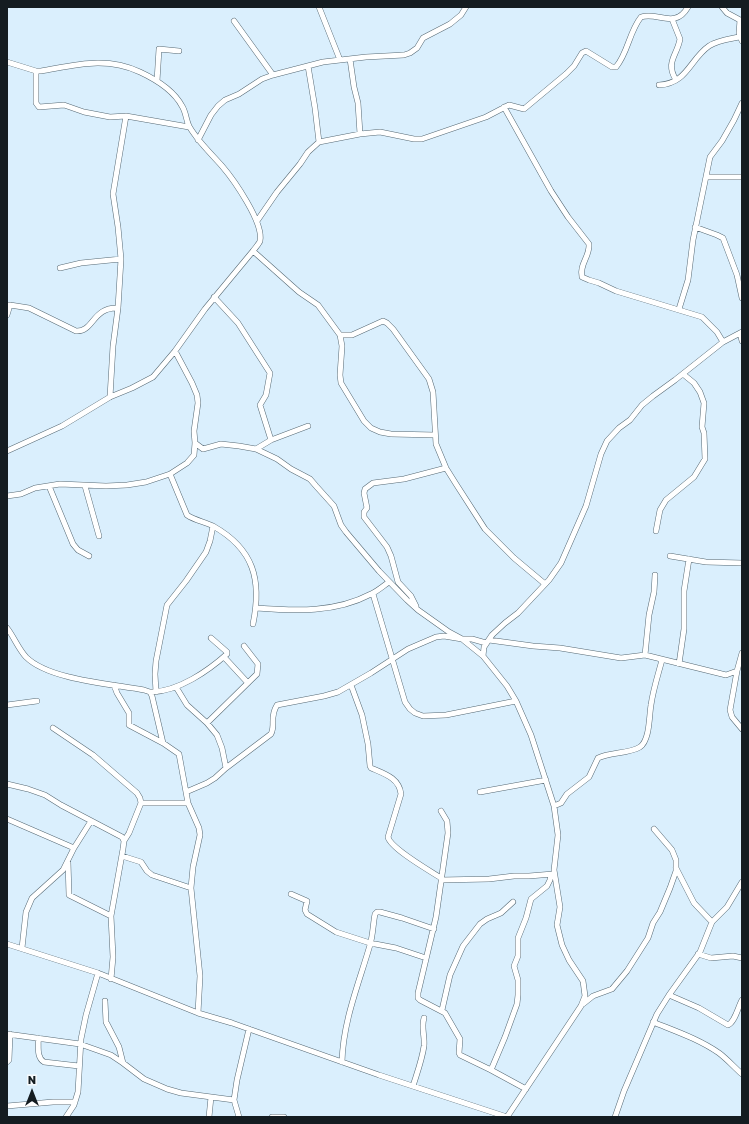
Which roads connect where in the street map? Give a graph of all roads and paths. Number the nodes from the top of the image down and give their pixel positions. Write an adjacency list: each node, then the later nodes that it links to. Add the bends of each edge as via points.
1 (319, 7): 10 (street)
2 (466, 7): 9 (street, via 450,24 423,38 417,48 410,53)
3 (688, 7): 5 (street, via 680,16)
4 (722, 7): 7 (street, via 740,20)
5 (672, 19): 15 (street, via 680,39 671,61); 19 (street, via 641,17 616,67 584,51 566,74 527,107 521,109 509,104)
6 (234, 21): 14 (street)
7 (741, 39): 15 (street, via 717,42 710,46 686,74)
8 (180, 51): 16 (street, via 159,49)
9 (350, 59): 10 (street); 22 (street, via 358,103)
10 (340, 60): 12 (street)
11 (7, 62): 13 (street)
12 (308, 66): 14 (street); 24 (street)
13 (36, 71): 16 (street, via 107,62 124,65); 20 (street, via 36,103 39,107 64,105 110,117)
14 (273, 74): 23 (street, via 218,106)
15 (676, 80): 17 (street)
16 (157, 82): 21 (street, via 183,106)
17 (659, 85)
18 (742, 103): 25 (street, via 726,135 710,157)
19 (504, 107): 22 (street, via 486,118 422,139 380,132); 36 (street, via 551,191 589,244 580,270 582,277 616,291)
20 (126, 116): 21 (street); 30 (street, via 112,194)
21 (189, 127): 23 (street)
22 (360, 134): 24 (street)
23 (198, 140): 27 (street, via 230,176)
24 (318, 142): 27 (street)
25 (706, 177): 26 (street); 28 (street)
26 (742, 177)
27 (257, 221): 29 (street, via 260,242)
28 (695, 227): 33 (street, via 723,238 735,269); 36 (street, via 688,280)
29 (253, 251): 32 (street); 39 (street, via 318,306)
30 (121, 259): 31 (street); 35 (street)
31 (60, 268)
32 (214, 297): 42 (street); 47 (street, via 238,323 270,373 266,395 260,405)
33 (742, 298)
34 (9, 305): 35 (street, via 28,308 76,331 87,328 105,310); 37 (street)
35 (118, 308): 44 (street)
36 (679, 309): 41 (street, via 702,317)
37 (7, 315)
38 (741, 332): 40 (street); 41 (street)
39 (340, 336): 46 (street, via 341,383 364,421 380,432); 46 (street, via 352,335 380,322 387,322 431,384)
40 (742, 341)
41 (723, 342): 43 (street)
42 (175, 351): 44 (street, via 153,377); 48 (street, via 197,394)
43 (684, 374): 57 (street, via 694,383 704,403 702,427 706,459 694,477 666,500 660,510); 65 (street, via 642,405 607,441 586,506 569,546 561,563)
44 (110, 397): 50 (street, via 62,426)
45 (308, 426): 47 (street)
46 (435, 435): 51 (street)
47 (271, 440): 49 (street)
48 (195, 443): 49 (street, via 203,449 221,444); 52 (street, via 191,459)
49 (256, 449): 64 (street, via 310,479 334,506 341,525 362,553)
50 (7, 451)
51 (446, 468): 65 (street, via 485,529); 68 (street, via 404,479 373,483 365,489 364,494 367,508 364,517 387,547 392,556 398,582 411,596)
52 (170, 474): 54 (street, via 133,484); 56 (street, via 187,515)
53 (49, 486): 54 (street); 55 (street); 59 (street, via 73,544)
54 (85, 486): 58 (street)
55 (7, 496)
56 (213, 526): 67 (street, via 240,546 248,557 256,584); 88 (street, via 206,552 167,605 156,661)
57 (656, 531)
58 (99, 536)
59 (89, 556)
60 (670, 556): 61 (street)
61 (689, 559): 62 (street); 81 (street)
62 (742, 563)
63 (655, 575): 76 (street)
64 (389, 582): 66 (street); 68 (street)
65 (545, 584): 73 (street)
66 (373, 594): 67 (street, via 348,604 301,611); 79 (street)
67 (256, 608): 69 (street)
68 (418, 610): 72 (street)
69 (253, 624)
70 (7, 628): 84 (street, via 25,656 41,668)
71 (211, 638): 77 (street, via 227,652)
72 (462, 639): 73 (street); 78 (street); 79 (street, via 436,637 408,649)
73 (487, 642): 76 (street, via 560,648 621,658); 78 (street)
74 (244, 646): 83 (street, via 258,664 257,674)
75 (742, 653): 82 (street)
76 (645, 655): 80 (street)
77 (224, 656): 83 (street); 86 (street)
78 (483, 656): 90 (street, via 507,686)
79 (392, 660): 85 (street); 90 (street, via 405,702 415,713 423,716 446,715)
80 (662, 660): 81 (street); 103 (street, via 651,706 648,732 642,745 598,758 589,777 567,794 561,803)
81 (679, 664): 82 (street, via 722,675 730,675)
82 (739, 669): 94 (street, via 730,710 732,717)
83 (248, 683): 92 (street)
84 (114, 685): 87 (street); 95 (street, via 129,713 130,725)
85 (350, 685): 96 (street, via 324,696 277,705 273,712 273,728 270,734); 114 (street, via 362,715 370,766 389,776 400,788 401,794 389,840)
86 (176, 688): 88 (street); 92 (street, via 187,705)
87 (150, 692): 88 (street); 95 (street)
88 (156, 692)
89 (37, 701): 91 (street)
90 (516, 702): 97 (street, via 531,735)
91 (7, 705)
92 (207, 723): 96 (street, via 217,735)
93 (53, 728): 101 (street, via 93,755 137,793)
94 (742, 729)
95 (163, 743): 99 (street, via 179,754)
96 (226, 768): 99 (street, via 207,783)
97 (546, 780): 100 (street); 103 (street)
98 (7, 784): 106 (street, via 45,795)
99 (186, 792): 102 (street)
100 (480, 792)
101 (141, 803): 102 (street); 108 (street)
102 (188, 803): 116 (street, via 200,835)
103 (554, 806): 113 (street, via 558,835)
104 (441, 811): 114 (street, via 448,829)
105 (7, 819): 109 (street)
106 (91, 821): 108 (street, via 119,834); 109 (street)
107 (654, 829): 112 (street, via 672,850)
108 (124, 841): 110 (street)
109 (74, 848): 111 (street)
110 (122, 856): 116 (street, via 141,862 152,875); 119 (street)
111 (68, 861): 119 (street, via 69,895); 124 (street, via 63,870 32,898 26,912)
112 (676, 868): 120 (street, via 694,903); 133 (street, via 648,938 627,971 613,988 593,996)
113 (553, 874): 114 (street, via 489,879); 133 (street, via 560,907 557,925 562,944 584,983 585,996); 146 (street, via 547,886 531,900 518,938 518,956 514,966 518,980 517,1004)
114 (441, 879): 121 (street)
115 (742, 882): 120 (street, via 727,907)
116 (191, 888): 135 (street, via 200,976)
117 (291, 894): 122 (street, via 306,900 308,903 305,912 326,927)
118 (513, 902): 134 (street, via 501,913 480,924 463,946 450,975)
119 (111, 916): 129 (street)
120 (712, 922): 125 (street)
121 (434, 929): 122 (street, via 377,912); 126 (street)
122 (370, 943): 126 (street); 143 (street, via 346,1027)
123 (7, 944): 124 (street)
124 (22, 948): 128 (street)
125 (698, 954): 127 (street, via 711,958); 130 (street)
126 (426, 958): 134 (street, via 418,998)
127 (742, 958)
128 (98, 973): 129 (street); 141 (street)
129 (111, 978): 135 (street)
130 (669, 995): 131 (street, via 699,1008 728,1025); 137 (street)
131 (742, 1000)
132 (105, 1001): 144 (street, via 106,1022 119,1047)
133 (581, 1006): 149 (street)
134 (442, 1010): 146 (street, via 459,1034 459,1054)
135 (198, 1014): 138 (street)
136 (424, 1018): 148 (street, via 423,1053)
137 (653, 1022): 147 (street, via 698,1041 725,1057); 160 (street)
138 (249, 1029): 143 (street); 151 (street)
139 (9, 1034): 140 (street); 142 (street)
140 (38, 1038): 141 (street); 145 (street, via 41,1060)
141 (80, 1044): 144 (street, via 111,1055); 145 (street)
142 (7, 1062)
143 (342, 1062): 148 (street)
144 (123, 1063): 150 (street, via 144,1080 167,1090)
145 (79, 1066): 152 (street)
146 (491, 1070): 149 (street)
147 (742, 1074)
148 (413, 1086): 159 (street)
149 (526, 1089): 159 (street)
150 (211, 1097): 151 (street); 155 (street)
151 (234, 1100): 156 (street)
152 (75, 1102): 153 (street); 154 (street)
153 (7, 1106)
154 (66, 1117)
155 (209, 1117)
156 (239, 1117)
157 (272, 1117): 158 (street)
158 (284, 1117)
159 (507, 1117)
160 (615, 1117)

